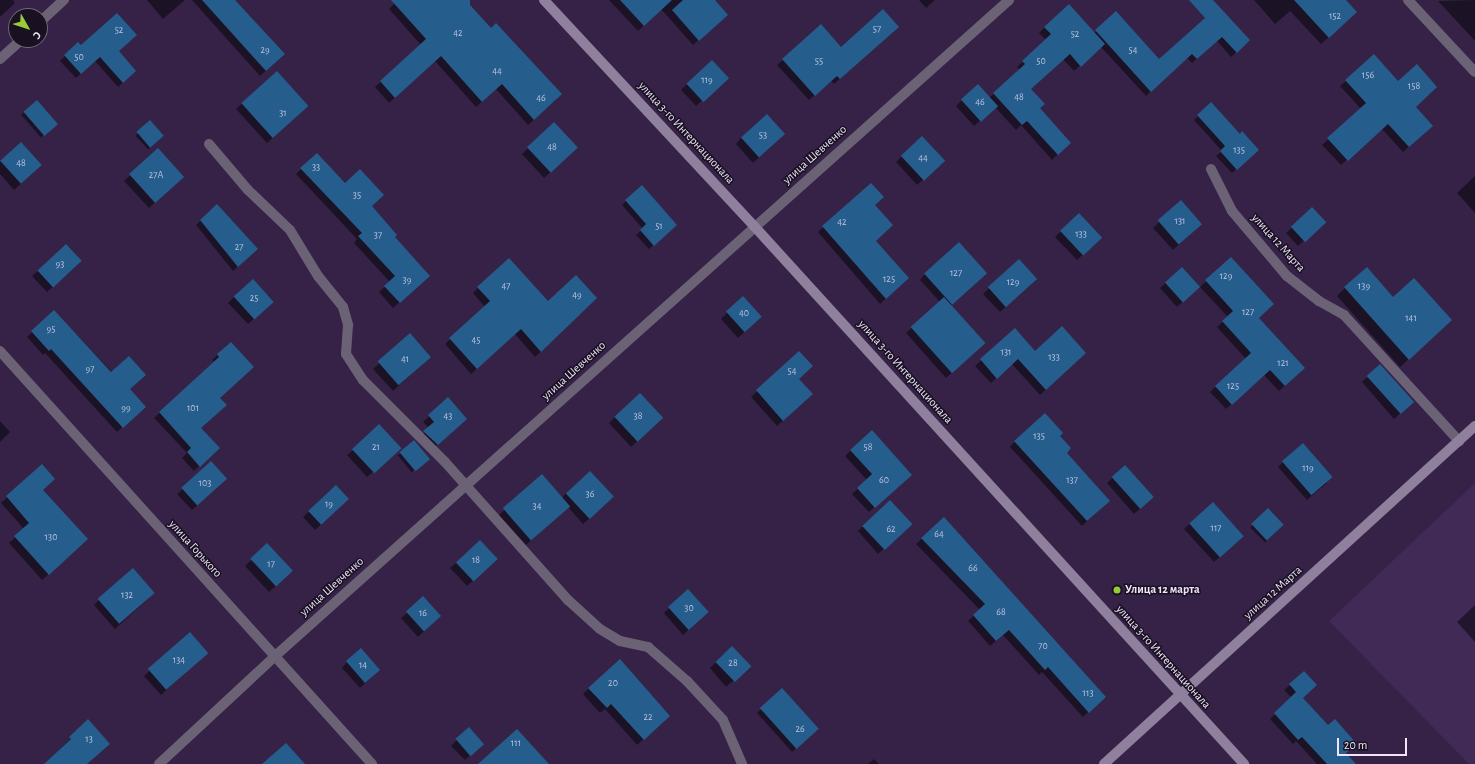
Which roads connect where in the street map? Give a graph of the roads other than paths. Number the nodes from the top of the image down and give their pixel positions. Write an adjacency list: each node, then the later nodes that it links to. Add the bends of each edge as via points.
1 (64, 0): 5 (street)
2 (544, 0): 11 (street, улица 3-го Интернационала)
3 (1009, 0): 11 (street, улица Шевченко)
4 (1408, 0): 8 (street)
5 (48, 15)
6 (12, 48): 7 (street)
7 (0, 59)
8 (1475, 72)
9 (209, 144): 15 (street, via 248,190 290,230 318,276 343,307 348,325 346,354 363,380 395,410)
10 (1211, 170): 14 (street, улица 12 Марта, via 1232,211 1287,276 1344,316)
11 (754, 226): 15 (street, улица Шевченко); 17 (street, улица 3-го Интернационала)
12 (0, 351): 16 (street, улица Горького)
13 (1475, 426): 14 (street, улица 12 Марта)
14 (1459, 441): 17 (street, улица 12 Марта)
15 (465, 485): 16 (street, улица Шевченко); 20 (street, via 568,600 600,629 620,641 648,647 688,681 723,720)
16 (274, 657): 18 (street, улица Шевченко); 19 (street, улица Горького)
17 (1180, 695): 21 (street, улица 12 Марта); 22 (street, улица 3-го Интернационала)
18 (159, 764)
19 (372, 764)
20 (742, 764)
21 (1104, 764)
22 (1244, 764)

